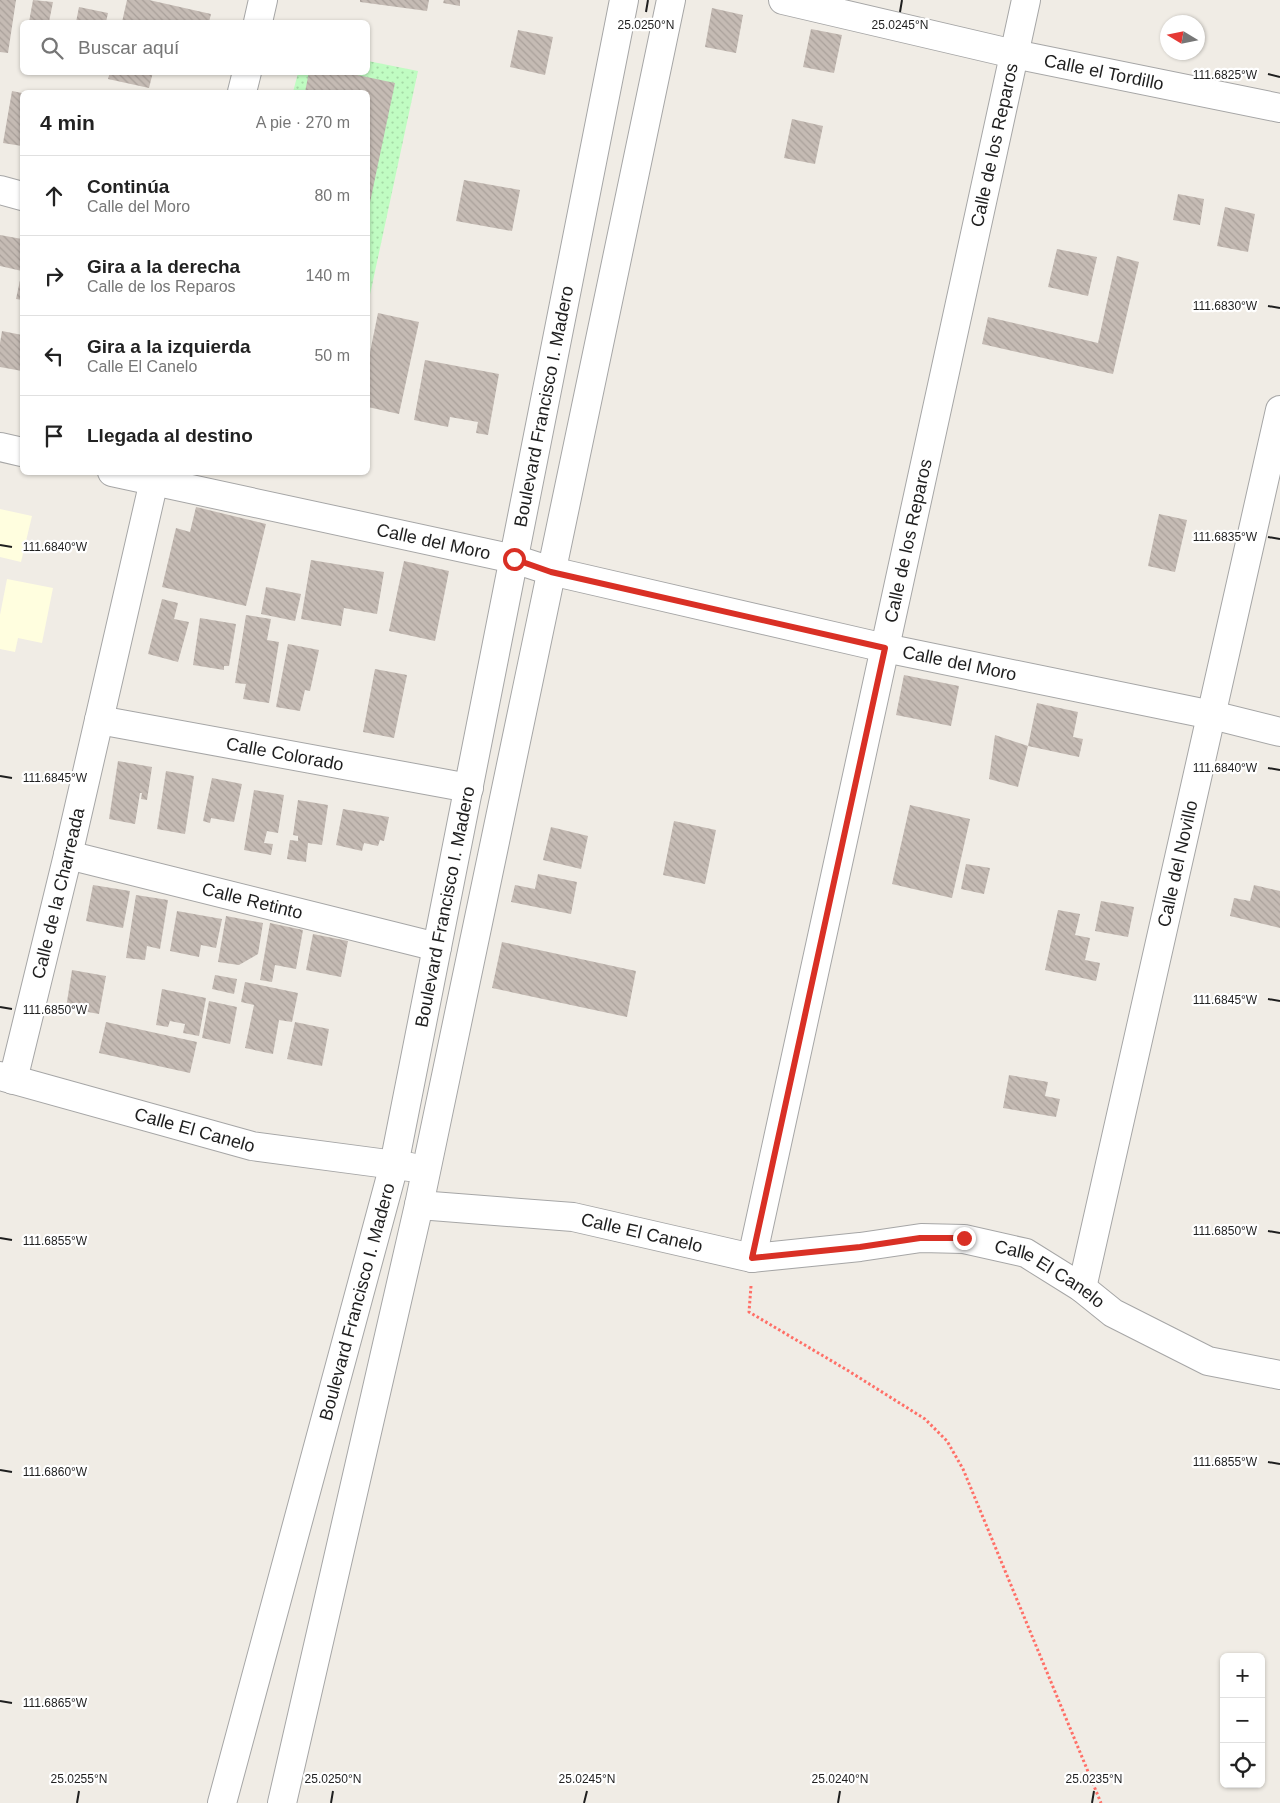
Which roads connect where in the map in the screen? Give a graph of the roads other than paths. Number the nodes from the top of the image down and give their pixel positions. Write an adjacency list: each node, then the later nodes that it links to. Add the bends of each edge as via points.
1 (624, 0): 16 (street, Boulevard Francisco I. Madero)
2 (671, 0): 17 (street, Boulevard Francisco I. Madero)
3 (783, 0): 5 (street, Calle el Tordillo)
4 (1026, 0): 5 (street, Calle de los Reparos)
5 (1014, 54): 8 (street, Calle el Tordillo); 18 (street, Calle de los Reparos)
6 (246, 75): 7 (street)
7 (242, 90)
8 (1280, 108)
9 (0, 190): 10 (street)
10 (20, 195)
11 (1280, 410): 19 (street, Calle del Novillo)
12 (0, 447): 13 (street)
13 (20, 452)
14 (137, 475): 15 (street, Calle del Moro)
15 (154, 477): 16 (street, Calle del Moro); 20 (street, Calle de la Charreada)
16 (514, 559): 17 (street, Calle del Moro); 22 (street, Boulevard Francisco I. Madero)
17 (551, 572): 18 (street, Calle del Moro); 27 (street, Boulevard Francisco I. Madero)
18 (885, 648): 19 (street, Calle del Moro); 29 (street, Calle de los Reparos)
19 (1212, 715): 21 (street, Calle del Moro); 30 (street, Calle del Novillo)
20 (99, 720): 22 (street, Calle Colorado); 23 (street, Calle de la Charreada)
21 (1280, 732)
22 (469, 788): 24 (street, Boulevard Francisco I. Madero)
23 (68, 855): 24 (street, Calle Retinto); 25 (street, Calle de la Charreada)
24 (437, 947): 26 (street, Boulevard Francisco I. Madero)
25 (7, 1078): 26 (street, Calle El Canelo, via 252,1146)
26 (394, 1165): 27 (street, Calle El Canelo); 32 (street, Boulevard Francisco I. Madero)
27 (427, 1168): 28 (street, Boulevard Francisco I. Madero)
28 (419, 1205): 29 (street, Calle El Canelo, via 573,1217); 33 (street, Boulevard Francisco I. Madero)
29 (752, 1258): 30 (street, Calle El Canelo, via 920,1238 964,1238 1026,1253)
30 (1082, 1288): 31 (street, Calle El Canelo, via 1114,1312 1208,1360)
31 (1280, 1374)
32 (222, 1803)
33 (282, 1803)

